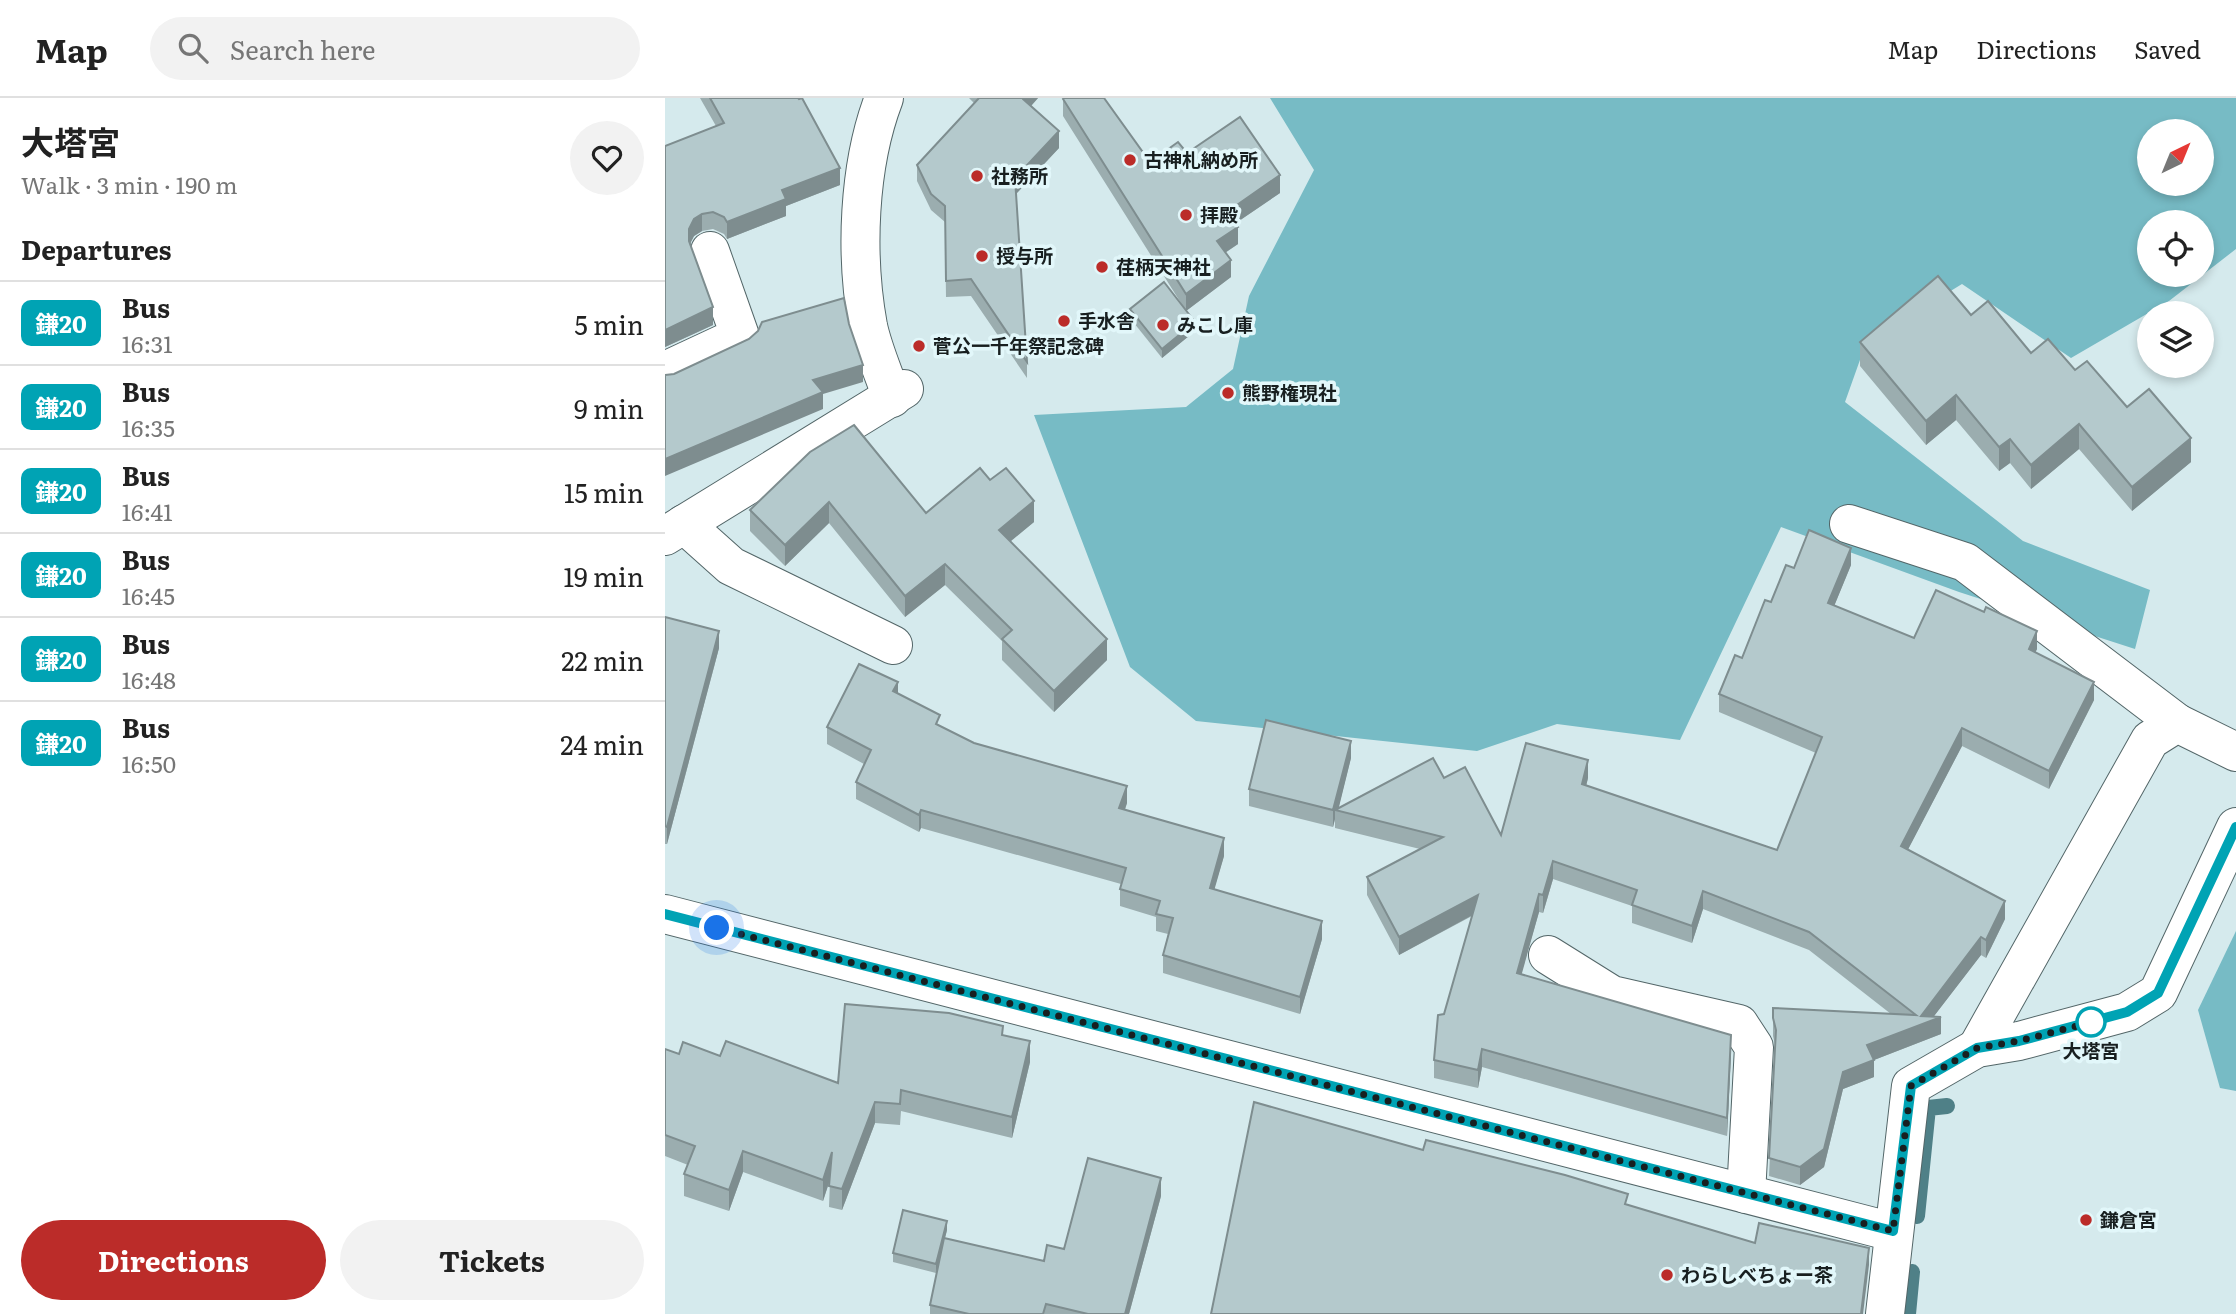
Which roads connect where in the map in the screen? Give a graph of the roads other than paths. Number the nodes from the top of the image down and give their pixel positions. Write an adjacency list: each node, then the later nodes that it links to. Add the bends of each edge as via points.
1 (884, 98): 5 (street, via 860,206 862,271 869,328 898,393)
2 (711, 251): 3 (street, via 740,337)
3 (665, 371)
4 (1849, 524): 7 (street, via 1965,562)
5 (675, 530): 6 (street, via 731,566)
6 (893, 645)
7 (2177, 723): 8 (street); 12 (street, via 2150,740)
8 (2236, 752)
9 (2236, 827): 12 (street, via 2158,993 2127,1012)
10 (665, 914): 13 (street)
11 (1548, 955): 13 (street, via 1612,995 1739,1024 1754,1047)
12 (1977, 1048): 14 (street, via 1911,1086)
13 (1746, 1194): 14 (street)
14 (1893, 1231): 15 (street)
15 (1885, 1314)

